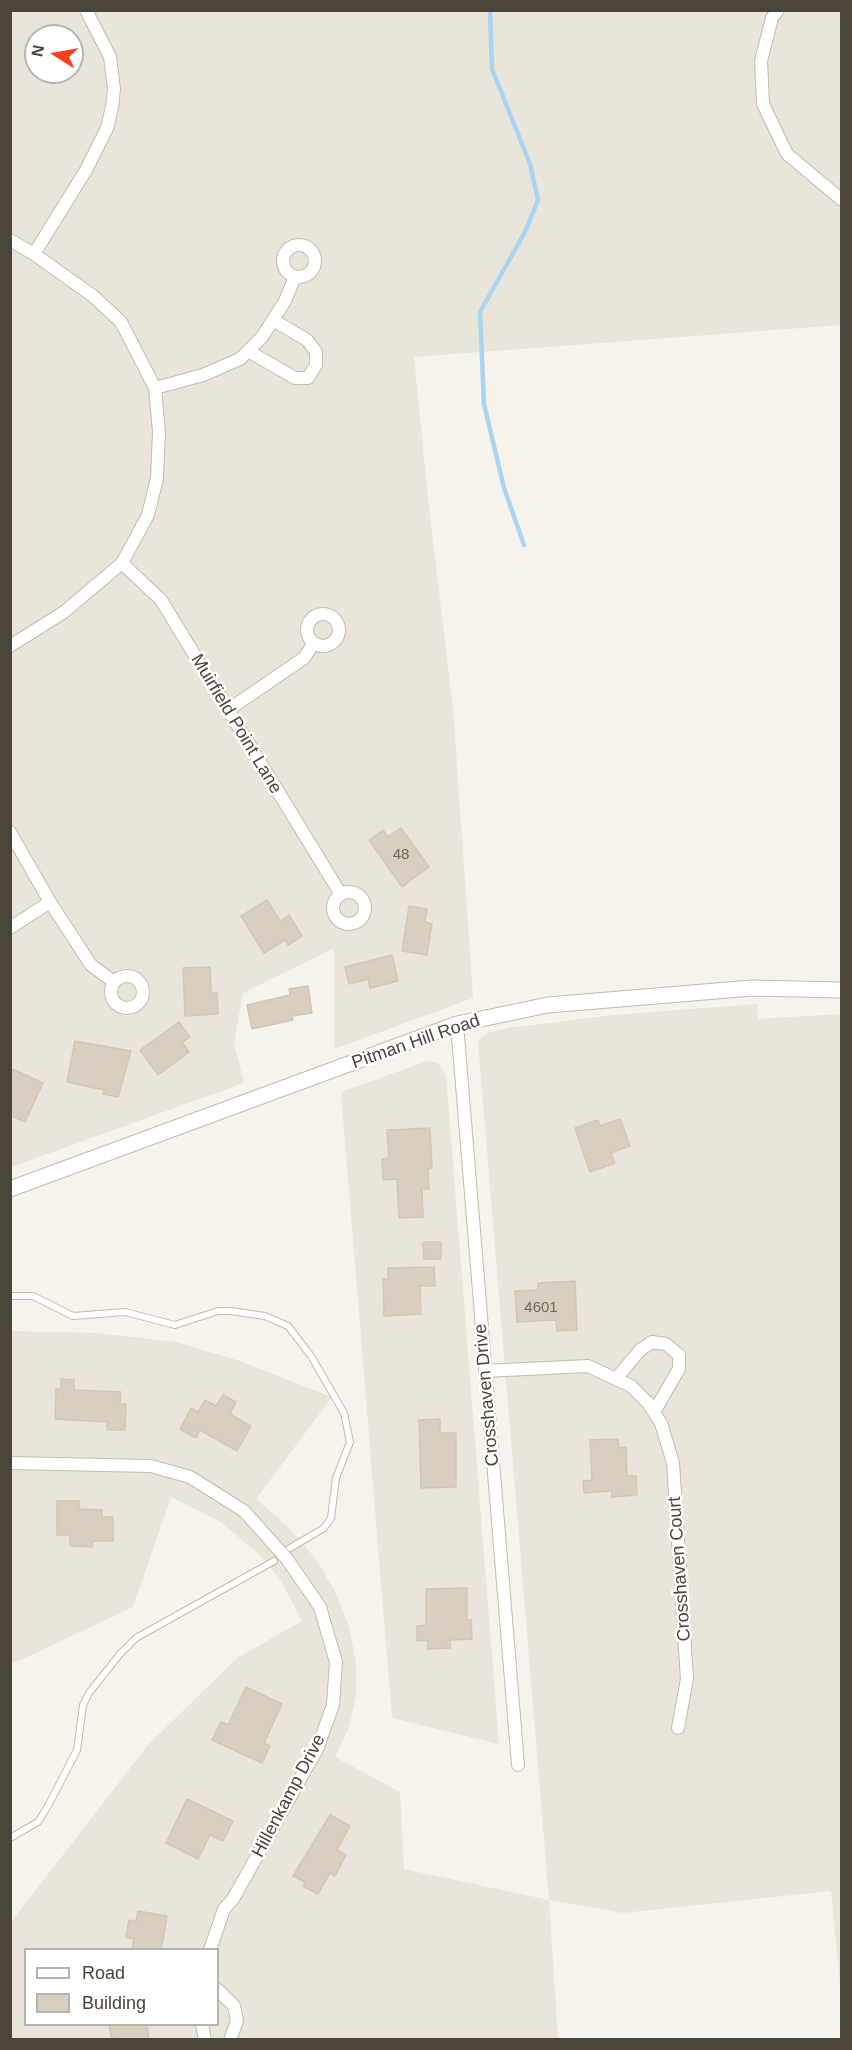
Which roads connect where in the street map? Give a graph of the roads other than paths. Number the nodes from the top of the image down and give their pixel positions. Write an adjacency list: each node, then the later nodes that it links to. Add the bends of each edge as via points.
1 (86, 10): 5 (street, via 110,57 112,107 107,128 86,170)
2 (778, 10): 3 (street, via 772,18 761,61 764,104 787,154)
3 (842, 200)
4 (10, 240): 5 (street)
5 (34, 254): 9 (street, via 93,296 121,322)
6 (295, 277): 7 (street)
7 (273, 320): 8 (street); 8 (street, via 307,340 316,352 316,365 308,378 295,378)
8 (248, 351): 9 (street, via 240,359 203,375)
9 (155, 387): 10 (street, via 159,432 157,478 148,515)
10 (122, 563): 12 (street, via 64,612); 13 (street, Muirfield Point Lane, via 161,600)
11 (314, 643): 13 (street, via 304,658)
12 (10, 646)
13 (228, 710): 15 (street, Muirfield Point Lane)
14 (10, 832): 16 (street)
15 (340, 894)
16 (50, 902): 17 (street); 18 (street, via 91,965)
17 (10, 928)
18 (114, 982)
19 (842, 990): 20 (street, Pitman Hill Road, via 752,988 559,1004)
20 (457, 1024): 21 (street, Pitman Hill Road); 23 (street, Crosshaven Drive)
21 (10, 1189)
22 (10, 1296): 27 (lane, via 33,1296 73,1316 125,1312 175,1325 218,1311 231,1311 265,1316 288,1326 311,1356 344,1413 350,1442 336,1478 331,1518 324,1528)
23 (485, 1371): 24 (street, Crosshaven Court, via 588,1366); 30 (street, Crosshaven Drive)
24 (616, 1379): 25 (street, Crosshaven Court, via 631,1386); 25 (street, via 640,1350 652,1342 666,1344 679,1355 679,1369)
25 (654, 1412): 29 (street, Crosshaven Court, via 673,1463 687,1679)
26 (10, 1463): 32 (street, Hillenkamp Drive, via 151,1466 190,1477 244,1511 287,1559 320,1607 336,1662 333,1705 317,1749 224,1909)
27 (291, 1548)
28 (274, 1561): 31 (lane, via 136,1638 120,1654 83,1705 77,1750 48,1806 38,1822)
29 (678, 1728)
30 (518, 1765)
31 (10, 1838)
32 (211, 1948)
33 (219, 1991): 34 (street, via 234,2006 237,2021)
34 (230, 2040)

